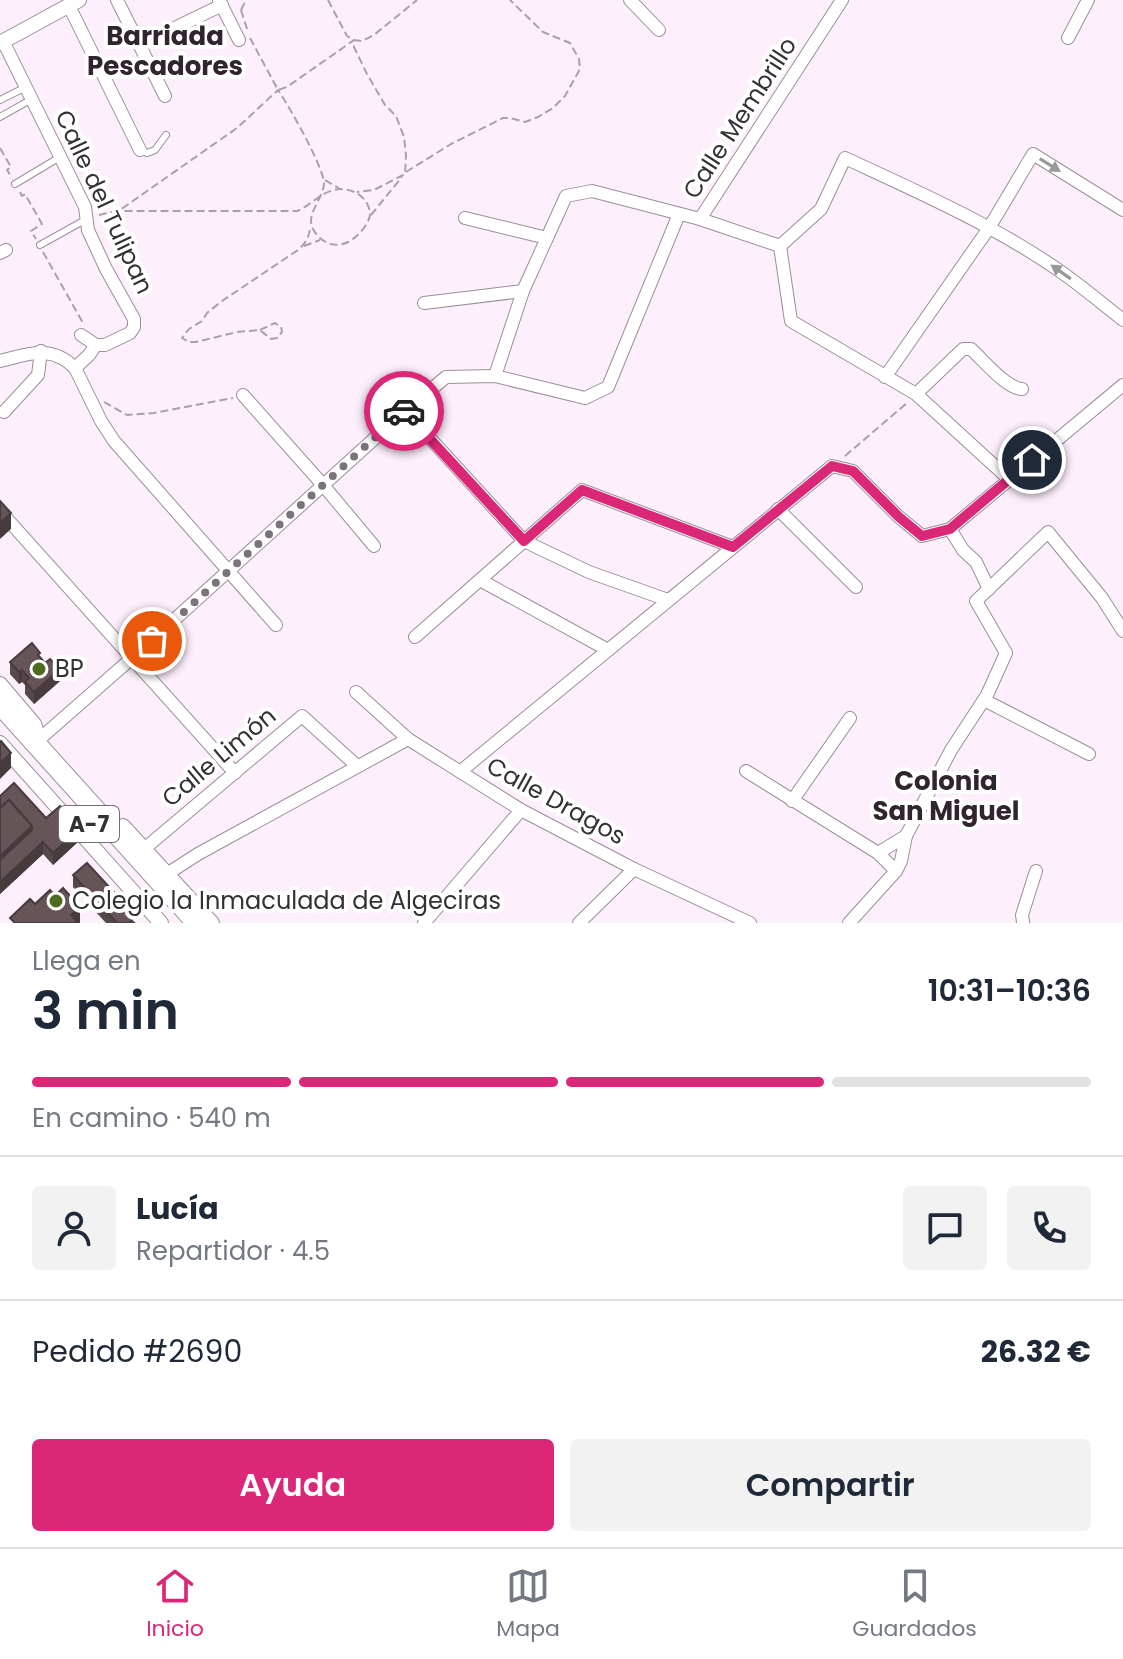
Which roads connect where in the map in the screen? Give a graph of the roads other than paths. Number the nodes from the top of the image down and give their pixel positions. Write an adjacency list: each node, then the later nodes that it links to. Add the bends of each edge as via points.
1 (117, 0): 11 (street)
2 (842, 0): 25 (street, Calle Membrillo)
3 (1088, 0): 8 (street)
4 (632, 1): 7 (street)
5 (74, 3): 10 (street); 18 (street)
6 (220, 3): 9 (street); 11 (street)
7 (659, 30)
8 (1068, 38)
9 (239, 40)
10 (2, 42): 12 (street, Calle del Tulipan)
11 (140, 45): 13 (street)
12 (26, 87): 14 (street, Calle del Tulipan); 15 (lane)
13 (165, 96)
14 (32, 99): 16 (lane); 19 (street, Calle del Tulipan)
15 (0, 100)
16 (0, 117)
17 (166, 135): 18 (lane, via 152,151)
18 (140, 150)
19 (60, 157): 20 (lane); 24 (street, Calle del Tulipan)
20 (15, 184)
21 (1123, 210): 26 (street, one-way to 21, via 1033,154)
22 (679, 214): 25 (street); 27 (street, via 592,191 566,196); 38 (street, via 608,387 585,398)
23 (465, 218): 27 (street)
24 (87, 219): 28 (lane); 34 (street, Calle del Tulipan, via 135,323 130,333)
25 (700, 219): 29 (street)
26 (989, 228): 29 (street, via 845,158 821,209); 32 (street, one-way to 26, via 1053,267); 39 (street)
27 (547, 238): 30 (street)
28 (40, 245)
29 (780, 246): 39 (street, via 791,321)
30 (523, 291): 31 (street); 38 (street)
31 (424, 303)
32 (1123, 320)
33 (81, 335): 34 (street)
34 (96, 345): 37 (street)
35 (41, 351): 36 (street); 37 (street); 45 (street, via 38,375)
36 (0, 361)
37 (75, 368): 54 (street, via 114,441)
38 (495, 376): 44 (street, via 446,377)
39 (885, 377): 42 (street)
40 (1123, 385): 46 (street)
41 (1022, 389): 42 (street, via 1011,386 966,348)
42 (916, 394): 46 (street)
43 (243, 395): 47 (street)
44 (405, 411): 47 (street); 51 (street)
45 (4, 412)
46 (1009, 479): 50 (street)
47 (323, 485): 52 (street); 54 (street)
48 (778, 509): 50 (street, via 832,466 853,471 922,536); 53 (street); 56 (street)
49 (0, 511): 63 (street)
50 (950, 529): 57 (street)
51 (524, 541): 53 (street, via 582,490); 55 (street); 58 (street, via 589,572)
52 (374, 546)
53 (733, 547): 58 (street)
54 (228, 571): 59 (street); 63 (street)
55 (480, 580): 61 (street); 62 (street)
56 (856, 587)
57 (989, 589): 60 (street, via 1048,532); 66 (street, via 976,601 1006,653)
58 (668, 600): 62 (street)
59 (276, 625)
60 (1123, 631)
61 (415, 637)
62 (608, 650): 75 (street)
63 (132, 658): 72 (street); 77 (street)
64 (0, 684): 72 (street, via 34,724)
65 (356, 692): 70 (street, Calle Dragos)
66 (984, 700): 73 (street); 81 (street)
67 (0, 704): 72 (highway, A-7)
68 (850, 718): 79 (street)
69 (0, 725): 90 (highway, A-7)
70 (408, 739): 74 (street); 75 (street, Calle Dragos)
71 (0, 743): 89 (street)
72 (35, 743): 78 (highway, A-7)
73 (1089, 754)
74 (357, 766): 77 (street, Calle Limón, via 302,716); 87 (street)
75 (461, 771): 80 (street, Calle Dragos)
76 (746, 771): 79 (street)
77 (235, 773): 82 (street, Calle Limón)
78 (79, 792): 82 (street); 91 (highway, A-7)
79 (792, 801): 83 (street)
80 (521, 810): 84 (street, Calle Dragos); 93 (street)
81 (906, 836): 83 (street); 85 (street)
82 (144, 849): 87 (street)
83 (878, 853): 85 (street)
84 (634, 869): 94 (street); 95 (street, Calle Dragos)
85 (896, 871): 96 (street)
86 (1036, 871): 88 (street)
87 (167, 874): 92 (street)
88 (1022, 922): 97 (street)
89 (161, 923)
90 (179, 923)
91 (197, 923)
92 (212, 923)
93 (424, 923)
94 (579, 923)
95 (750, 923)
96 (849, 923)
97 (1030, 923)

